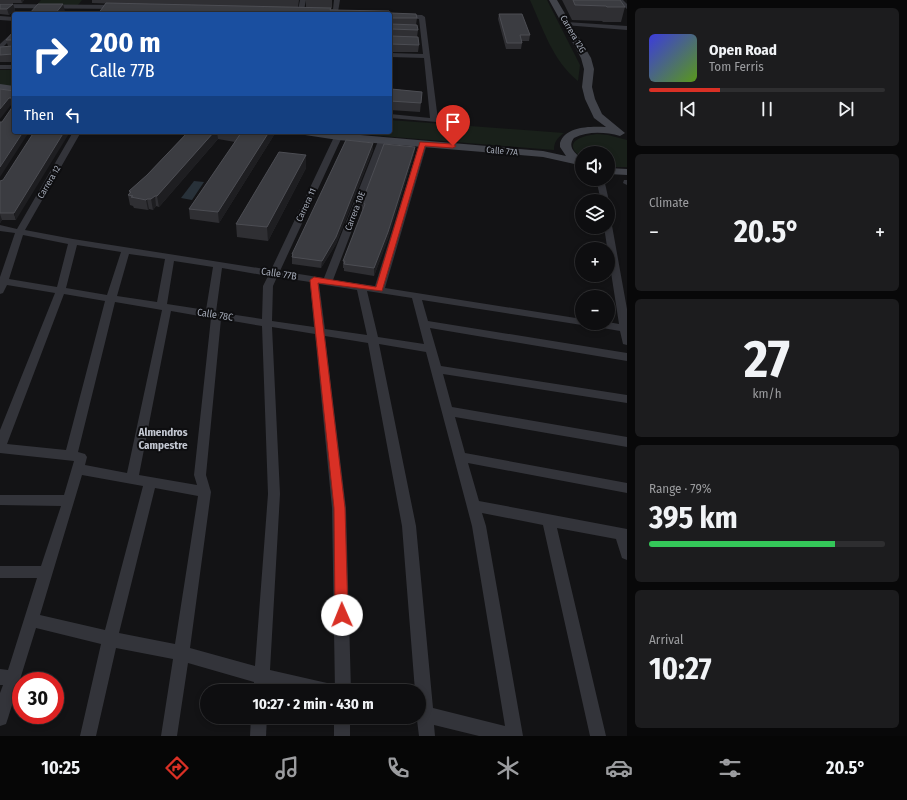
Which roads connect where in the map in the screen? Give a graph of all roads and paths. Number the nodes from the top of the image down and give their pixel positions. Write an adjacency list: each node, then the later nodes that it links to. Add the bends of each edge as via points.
1 (36, 0): 9 (street)
2 (89, 0): 8 (street)
3 (303, 0): 18 (street)
4 (337, 0): 13 (street, via 336,11)
5 (553, 0): 22 (street, Carrera 12G)
6 (620, 0): 10 (street)
7 (0, 6): 9 (street)
8 (84, 6): 9 (street); 16 (street, via 122,8)
9 (29, 7): 11 (street)
10 (627, 7)
11 (36, 8): 12 (street); 14 (street)
12 (72, 9): 15 (street); 16 (street)
13 (316, 11)
14 (33, 12)
15 (69, 12)
16 (99, 12)
17 (294, 12): 18 (street)
18 (305, 12)
19 (392, 16): 29 (street, via 422,17 421,41)
20 (0, 18): 21 (street)
21 (12, 18)
22 (566, 24): 23 (street); 35 (street, Carrera 12G, via 586,58 589,69 588,93)
23 (627, 28)
24 (12, 35): 25 (street)
25 (0, 48)
26 (7, 50): 27 (street)
27 (0, 51)
28 (392, 55): 29 (street)
29 (426, 56): 34 (street, via 428,98 434,120)
30 (0, 67): 31 (street)
31 (12, 67)
32 (0, 87): 33 (street)
33 (12, 89)
34 (392, 116)
35 (598, 116): 36 (street); 39 (street, Carrera 12G)
36 (584, 131): 39 (street, via 602,130); 43 (street, via 568,138 564,143 565,149)
37 (76, 134): 48 (street, Carrera 12)
38 (318, 134): 40 (street, Calle 77A)
39 (624, 134)
40 (338, 137): 41 (street, Calle 77A); 54 (street, Carrera 11)
41 (382, 140): 42 (street, Calle 77A); 56 (street, Carrera 10E)
42 (423, 144): 44 (street, Calle 77A, via 543,154); 60 (street)
43 (575, 159)
44 (575, 162)
45 (615, 171): 46 (street)
46 (627, 172)
47 (0, 228): 48 (street, Calle 77B)
48 (20, 231): 50 (street, Calle 77B); 57 (street, Carrera 12)
49 (610, 234): 69 (street)
50 (73, 242): 51 (street, Calle 77B); 59 (street)
51 (126, 250): 52 (street, Calle 77B); 62 (street)
52 (170, 257): 53 (street, Calle 77B); 63 (street)
53 (218, 264): 54 (street, Calle 77B); 64 (street)
54 (274, 273): 55 (street, Calle 77B); 66 (street, Carrera 11, via 268,286)
55 (314, 280): 56 (street, Calle 77B); 70 (street)
56 (327, 282): 58 (street, Calle 77B)
57 (1, 284): 59 (street, Calle 78C)
58 (361, 287): 60 (street, Calle 77B); 71 (street)
59 (61, 290): 62 (street, Calle 78C); 79 (street)
60 (379, 290): 61 (street, Calle 77B)
61 (416, 295): 65 (street, Calle 77B); 67 (street)
62 (111, 298): 63 (street, Calle 78C); 81 (street)
63 (164, 307): 64 (street, Calle 78C); 84 (street)
64 (213, 315): 66 (street, Calle 78C); 87 (street, via 200,475)
65 (575, 321)
66 (267, 324): 70 (street, Calle 78C); 100 (street, Carrera 11, via 274,494)
67 (424, 324): 73 (street); 74 (street)
68 (615, 327): 69 (street)
69 (625, 328): 72 (street)
70 (320, 332): 71 (street, Calle 78C); 101 (street, via 339,508)
71 (373, 340): 73 (street, Calle 78C); 102 (street, via 409,526)
72 (627, 341)
73 (431, 349): 75 (street)
74 (627, 357)
75 (436, 370): 76 (street); 77 (street)
76 (627, 399)
77 (448, 411): 78 (street); 82 (street)
78 (627, 442)
79 (0, 445)
80 (0, 448): 81 (street)
81 (71, 456): 83 (street, via 81,457)
82 (460, 457): 86 (street); 90 (street)
83 (77, 469): 84 (street); 89 (street)
84 (132, 479): 85 (street)
85 (150, 482): 87 (street); 97 (street)
86 (627, 488)
87 (205, 492): 98 (street)
88 (0, 500): 89 (street)
89 (68, 501): 95 (street)
90 (474, 506): 91 (street); 113 (street)
91 (550, 521): 92 (street); 114 (street)
92 (624, 535): 93 (street)
93 (627, 554)
94 (0, 572): 95 (street)
95 (46, 572): 96 (street)
96 (31, 620): 97 (street); 99 (street)
97 (110, 639): 98 (street); 108 (street)
98 (181, 653): 100 (street); 109 (street)
99 (6, 677): 104 (street)
100 (262, 683)
101 (343, 684)
102 (420, 684)
103 (426, 715): 113 (street)
104 (0, 718)
105 (259, 724): 110 (street)
106 (342, 724): 111 (street)
107 (424, 724): 112 (street)
108 (88, 736)
109 (169, 736)
110 (258, 736)
111 (342, 736)
112 (427, 736)
113 (514, 736)
114 (598, 736)

